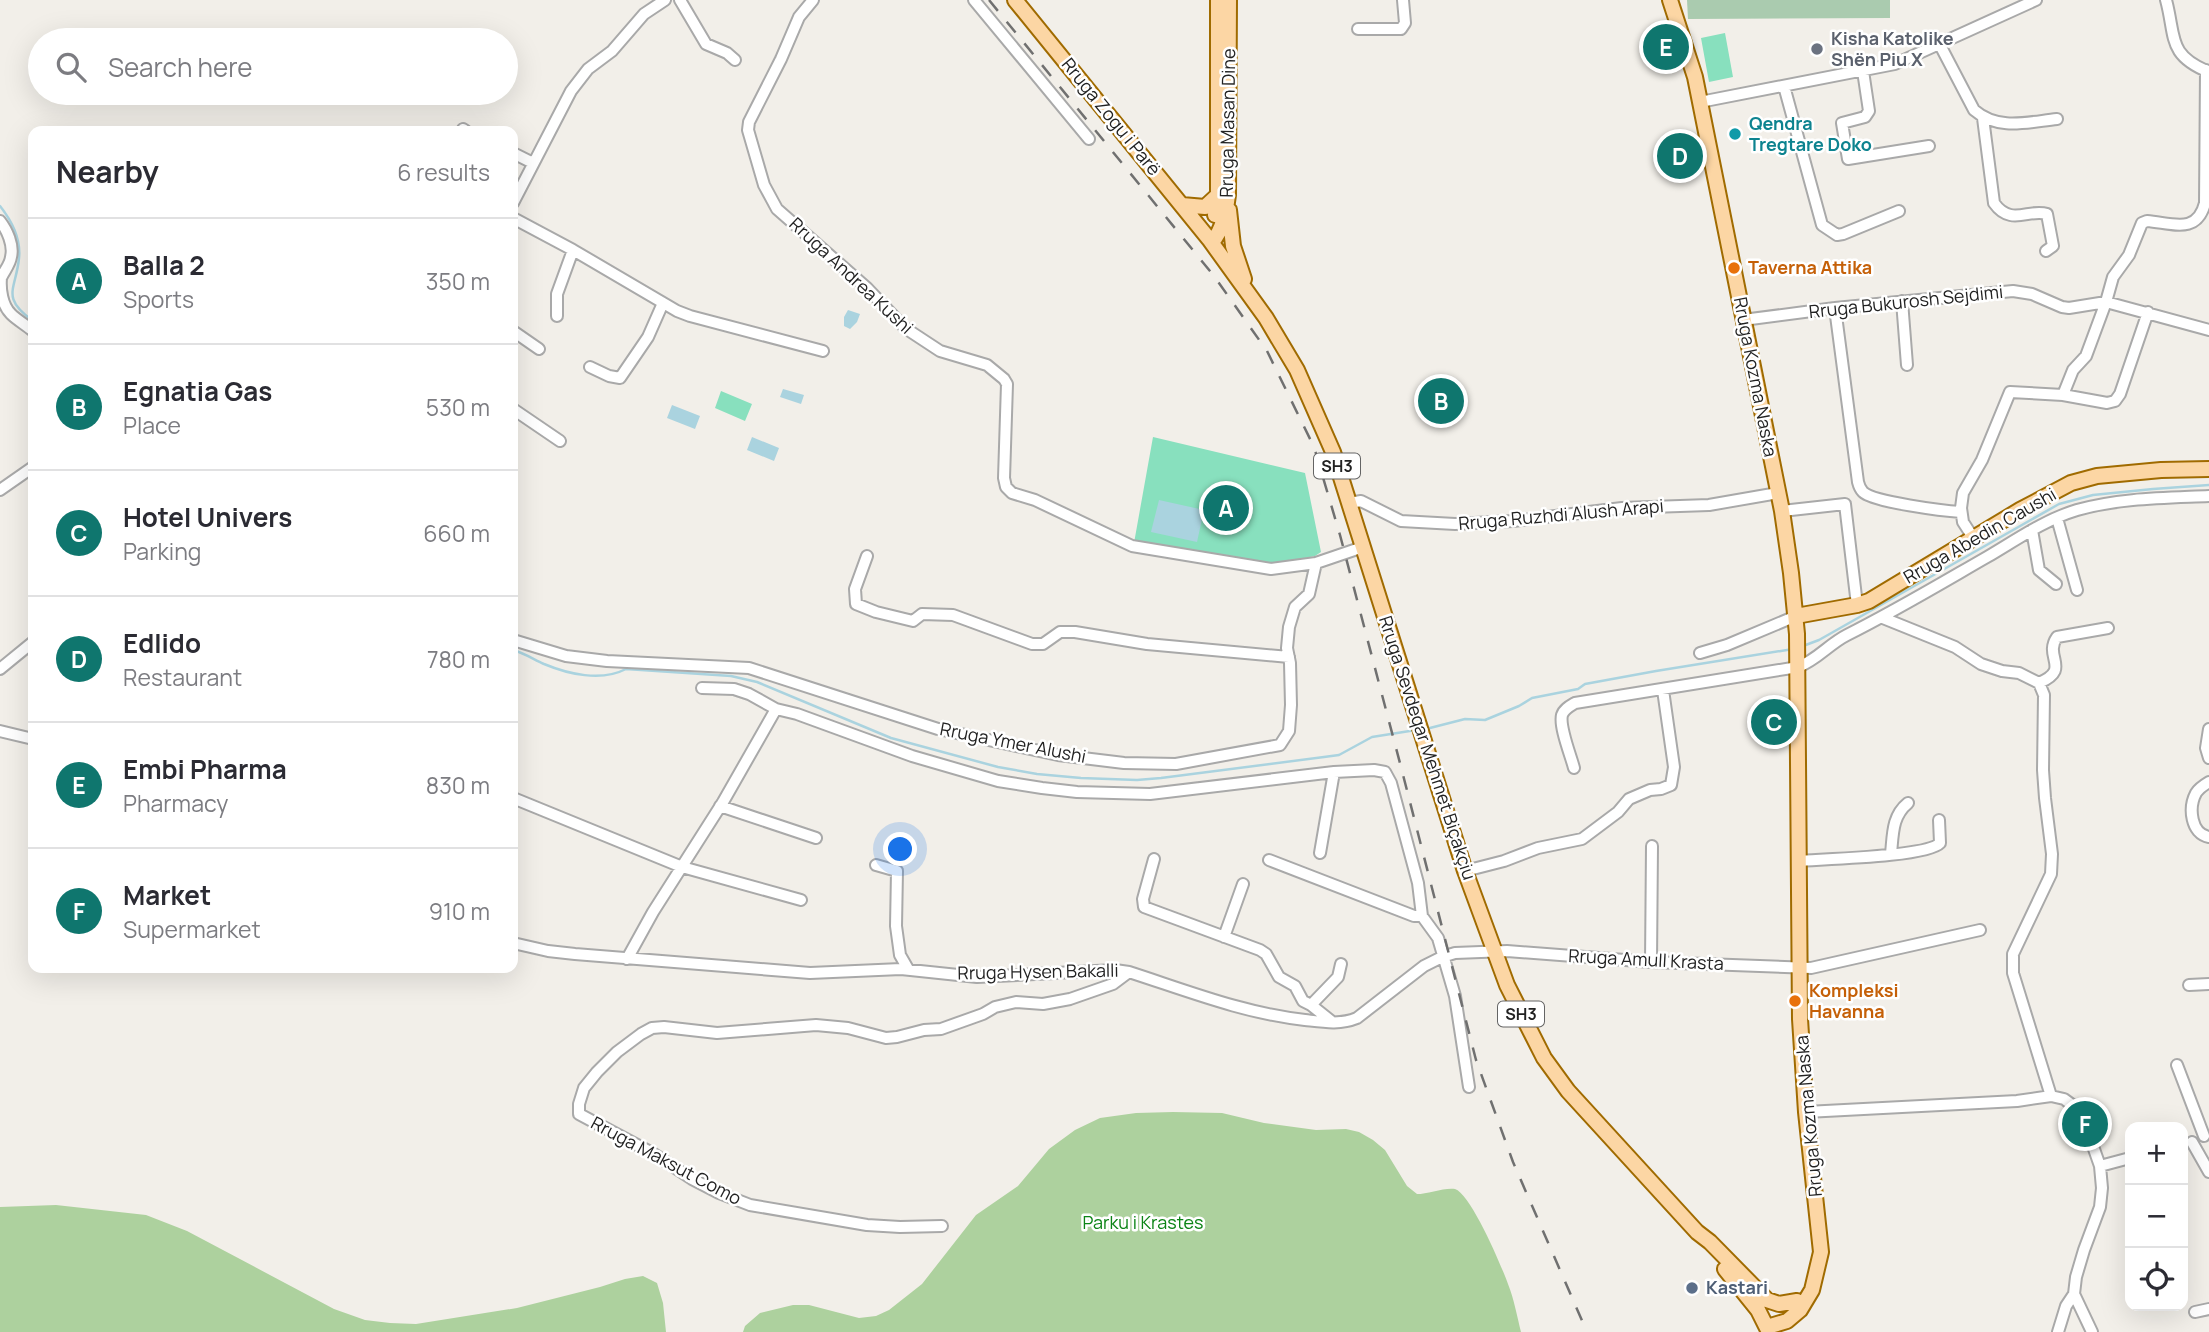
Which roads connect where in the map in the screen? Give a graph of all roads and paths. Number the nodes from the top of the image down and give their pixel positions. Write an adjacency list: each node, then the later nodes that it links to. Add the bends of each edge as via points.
1 (665, 0): 24 (street, via 644,13 612,51 581,76)
2 (680, 0): 14 (street, via 706,44)
3 (813, 0): 65 (street, Rruga Andrea Kushi, via 799,17 749,122 764,185 778,209 905,328 940,351 987,365 1004,379 1006,487 1132,546 1270,569)
4 (974, 0): 21 (street)
5 (1218, 0): 26 (main road, Rruga Masan Dine)
6 (1229, 0): 26 (main road, Rruga Masan Dine)
7 (1403, 0): 12 (street, via 1405,23 1401,29)
8 (1670, 0): 18 (main road, Rruga Kozma Naska)
9 (2036, 0): 13 (street)
10 (2166, 0): 16 (street, via 2179,53)
11 (1017, 1): 27 (main road, Rruga Zogu i Parë / SH3)
12 (1358, 29)
13 (1940, 45): 15 (street, via 1895,64); 19 (street, via 1974,110)
14 (736, 60)
15 (1863, 71): 17 (street); 22 (street, via 1870,111 1865,117 1842,123 1848,159)
16 (2207, 71): 36 (street, via 2203,212 2193,224 2142,223 2129,255 2113,277)
17 (1784, 86): 18 (street); 28 (street, via 1822,225 1843,234)
18 (1700, 102): 41 (main road, Rruga Kozma Naska)
19 (1983, 118): 20 (street, via 2006,124); 33 (street, via 1994,203 2000,211 2021,217 2047,214 2053,246)
20 (2057, 119)
21 (1088, 139)
22 (1928, 146)
23 (518, 156): 24 (street)
24 (533, 163): 25 (street)
25 (518, 193)
26 (1223, 195): 27 (main road, via 1205,206); 31 (main road, Rruga Masan Dine); 34 (main road)
27 (1182, 205): 31 (main road, Rruga Zogu i Parë / SH3)
28 (1899, 211)
29 (0, 221): 42 (street, via 11,247 0,292 10,314)
30 (518, 221): 32 (street)
31 (1209, 239): 34 (main road, Rruga Sevdeqar Mehmet Biçakçiu / SH3)
32 (573, 250): 37 (street); 40 (street, via 556,294)
33 (2046, 251)
34 (1245, 287): 57 (main road, Rruga Sevdeqar Mehmet Biçakçiu / SH3, via 1310,397)
35 (1902, 301): 36 (street, Rruga Bukurosh Sejdimi, via 2013,291 2062,307); 38 (street, Rruga Bukurosh Sejdimi); 47 (street)
36 (2106, 302): 39 (street, Rruga Bukurosh Sejdimi); 49 (street, via 2085,356 2073,370)
37 (663, 303): 46 (street, via 690,316); 48 (street, via 648,337 620,378)
38 (1835, 308): 41 (street, Rruga Bukurosh Sejdimi); 59 (street, via 1861,490 1924,509)
39 (2148, 312): 43 (street, Rruga Bukurosh Sejdimi); 49 (street, via 2115,401)
40 (557, 316)
41 (1743, 320): 55 (main road, Rruga Kozma Naska)
42 (28, 327)
43 (2209, 330)
44 (518, 334): 45 (street)
45 (539, 349)
46 (823, 351)
47 (1907, 365)
48 (590, 367)
49 (2063, 395): 59 (street, via 2010,392 1982,460 1965,488)
50 (518, 412): 51 (street)
51 (560, 441)
52 (2209, 469): 62 (main road, Rruga Abedin Caushi, via 2097,476 2071,483)
53 (28, 470): 54 (street)
54 (0, 490)
55 (1778, 493): 57 (street, Rruga Ruzhdi Alush Arapi, via 1709,505 1455,524 1401,521 1361,501); 58 (main road, Rruga Kozma Naska)
56 (2209, 496): 60 (street, via 2131,500)
57 (1349, 503): 63 (main road, Rruga Sevdeqar Mehmet Biçakçiu / SH3)
58 (1782, 511): 68 (street, via 1845,504); 69 (main road, Rruga Kozma Naska)
59 (1961, 512): 62 (street)
60 (2057, 518): 61 (street); 67 (street)
61 (2032, 530): 66 (street, via 2039,570); 70 (street)
62 (1974, 539): 68 (main road, Rruga Abedin Caushi)
63 (1363, 547): 65 (street); 103 (main road, Rruga Sevdeqar Mehmet Biçakçiu / SH3)
64 (867, 556): 75 (street, via 855,589 856,604 913,621 922,614 953,615 1032,644 1043,644 1060,632 1075,632 1147,644)
65 (1316, 563): 75 (street, Rruga Ymer Alushi, via 1309,594 1295,607 1289,626)
66 (2056, 584)
67 (2077, 590)
68 (1857, 605): 69 (main road, Rruga Abedin Caushi)
69 (1796, 616): 74 (street); 76 (main road, Rruga Kozma Naska)
70 (1883, 618): 76 (street, via 1844,636 1810,662); 78 (street, via 1955,647 1981,664)
71 (2108, 628): 78 (street, via 2056,637 2055,672)
72 (518, 642): 75 (street, Rruga Ymer Alushi, via 566,656 607,661 749,668 938,729 1058,755 1125,763 1176,764 1280,746 1289,731)
73 (28, 646): 77 (street)
74 (1700, 653)
75 (1289, 657)
76 (1798, 663): 80 (street); 100 (main road, Rruga Kozma Naska)
77 (0, 669)
78 (2039, 683): 124 (street, via 2044,695 2051,874 2013,954 2013,972)
79 (702, 688): 81 (street, via 734,689)
80 (1663, 690): 86 (street, via 1568,707 1562,715); 103 (street, via 1674,767 1671,785 1629,799 1582,839)
81 (776, 709): 87 (street, via 998,781 1077,792 1150,794); 91 (street)
82 (2209, 729): 85 (street)
83 (0, 731): 84 (street)
84 (28, 738)
85 (2209, 758)
86 (1574, 768)
87 (1334, 772): 96 (street); 106 (street, via 1381,770 1388,775 1418,883)
88 (2209, 782): 93 (street, via 2193,802 2195,828)
89 (518, 800): 102 (street)
90 (1908, 803): 97 (street, via 1894,824)
91 (720, 806): 94 (street); 102 (street)
92 (1939, 820): 97 (street, via 1939,845)
93 (2209, 837)
94 (816, 838)
95 (1652, 846): 113 (street)
96 (1320, 853)
97 (1891, 854): 100 (street)
98 (1154, 859): 108 (street, via 1144,907)
99 (1269, 860): 106 (street)
100 (1798, 861): 115 (main road, Rruga Kozma Naska)
101 (876, 865): 116 (street, via 897,871 896,926 900,955)
102 (682, 867): 105 (street); 112 (street)
103 (1465, 871): 110 (main road, Rruga Sevdeqar Mehmet Biçakçiu / SH3)
104 (1243, 884): 108 (street)
105 (801, 901)
106 (1422, 916): 111 (street, via 1438,938)
107 (1980, 930): 115 (street, Rruga Amull Krasta)
108 (1224, 937): 120 (street, via 1266,954 1279,977 1295,986 1303,1001)
109 (518, 944): 112 (street, Rruga Hysen Bakalli)
110 (1494, 951): 111 (street, Rruga Hysen Bakalli); 113 (street, Rruga Amull Krasta); 133 (main road, Rruga Sevdeqar Mehmet Biçakçiu / SH3, via 1544,1058)
111 (1442, 957): 121 (street, Rruga Hysen Bakalli, via 1357,1018); 123 (street, via 1455,996)
112 (627, 959): 116 (street, Rruga Hysen Bakalli, via 810,973)
113 (1651, 962): 115 (street, Rruga Amull Krasta)
114 (1341, 964): 120 (street, via 1338,977)
115 (1799, 968): 125 (main road, Rruga Kozma Naska)
116 (908, 969): 117 (street, Rruga Hysen Bakalli, via 977,977)
117 (1129, 972): 121 (street, Rruga Hysen Bakalli, via 1249,1012); 132 (street, Rruga Maksut Como, via 1114,984 1070,999 1016,1002 941,1029 897,1037 816,1026 717,1033 652,1028 617,1052 584,1088 579,1114 692,1179 750,1205 867,1225)
118 (2209, 984): 119 (street)
119 (2189, 985)
120 (1311, 1005): 121 (street)
121 (1332, 1023)
122 (2177, 1065): 126 (street)
123 (1469, 1087)
124 (2051, 1096): 125 (street); 130 (street, via 2075,1107)
125 (1806, 1112): 136 (main road, Rruga Kozma Naska, via 1820,1262 1808,1297)
126 (2207, 1136): 127 (street)
127 (2188, 1143)
128 (2188, 1144): 131 (street)
129 (2125, 1159): 130 (street)
130 (2100, 1166): 135 (street, via 2099,1207)
131 (2209, 1172)
132 (943, 1226)
133 (1697, 1231): 134 (main road, SH3); 139 (main road, SH3, via 1716,1260)
134 (1760, 1293): 136 (main road, via 1767,1300); 139 (main road, SH3)
135 (2074, 1293): 140 (street); 141 (street)
136 (1797, 1307): 139 (main road, Rruga Kozma Naska); 139 (main road)
137 (2209, 1309): 138 (street)
138 (2195, 1312)
139 (1775, 1326)
140 (2058, 1332)
141 (2092, 1332)

